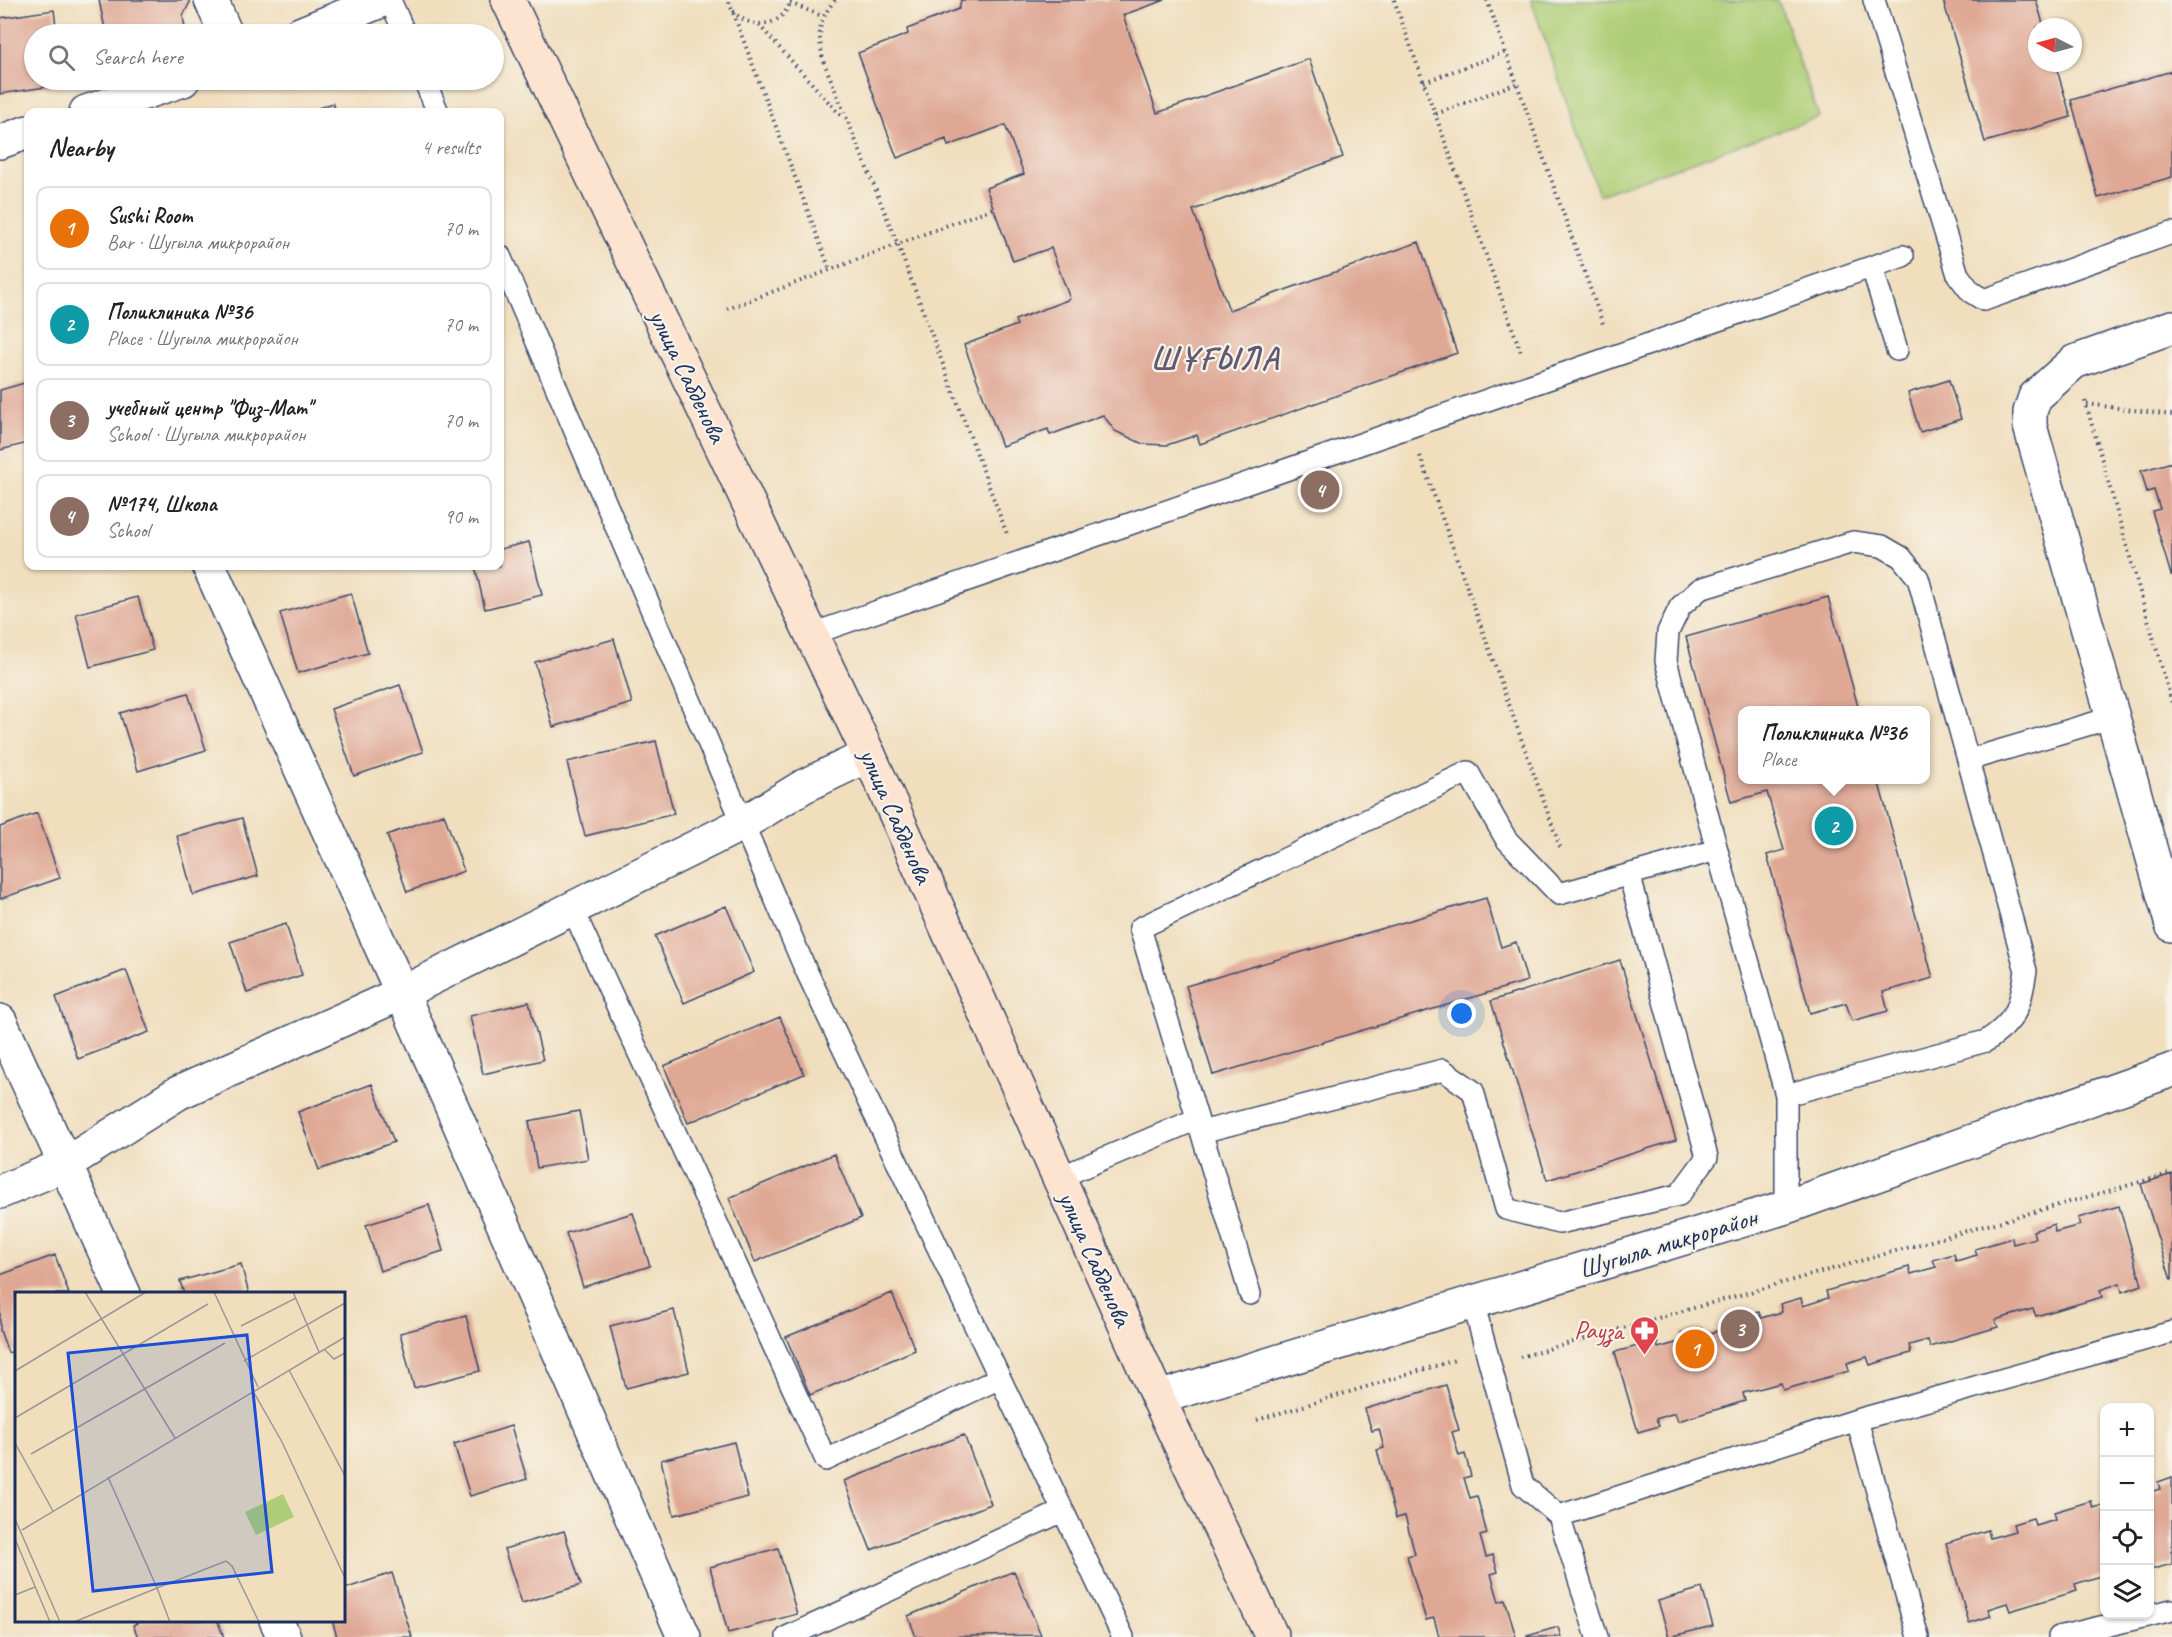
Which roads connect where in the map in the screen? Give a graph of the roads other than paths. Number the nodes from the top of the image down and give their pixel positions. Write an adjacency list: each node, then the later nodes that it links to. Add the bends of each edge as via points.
1 (211, 0): 6 (street)
2 (383, 0): 7 (street)
3 (390, 0): 8 (lane)
4 (1875, 0): 15 (lane, via 1958,274 1971,292 1984,300)
5 (514, 2): 22 (street, улица Сабденова)
6 (222, 24)
7 (324, 24)
8 (401, 24)
9 (153, 90): 11 (street)
10 (428, 90): 12 (lane)
11 (98, 108)
12 (436, 108)
13 (24, 133): 14 (street)
14 (0, 142)
15 (2172, 234)
16 (1903, 256): 18 (lane)
17 (504, 265): 26 (lane)
18 (1872, 267): 20 (lane); 22 (lane)
19 (2172, 327): 23 (street, via 2074,362 2035,397 2030,412 2030,426)
20 (1898, 350)
21 (211, 570): 31 (street)
22 (812, 634): 24 (street, улица Сабденова)
23 (2114, 717): 25 (lane); 30 (street)
24 (870, 755): 26 (street, via 804,786); 37 (street, улица Сабденова)
25 (1968, 760): 27 (lane, via 1918,578 1901,557 1882,546 1853,542 1700,589 1680,607 1668,632 1666,661); 34 (lane, via 2026,970 2021,1000 2011,1019 2006,1028 1986,1041)
26 (742, 824): 29 (street); 44 (lane, via 804,966)
27 (1718, 850): 28 (lane); 34 (lane)
28 (1629, 874): 35 (lane, via 1559,894 1506,839 1468,772 1140,928); 35 (lane, via 1707,1157 1679,1196 1559,1224 1506,1209 1473,1091 1443,1070)
29 (573, 909): 31 (street); 44 (lane, via 826,1460)
30 (2172, 926)
31 (402, 993): 36 (street, via 178,1093); 52 (street)
32 (0, 1021): 36 (street)
33 (2172, 1070): 39 (street, Шугыла микрорайон)
34 (1786, 1095): 39 (lane)
35 (1199, 1125): 37 (lane); 41 (lane)
36 (64, 1165): 38 (street); 40 (street)
37 (1058, 1178): 45 (street, улица Сабденова)
38 (0, 1192)
39 (1786, 1207): 42 (street, Шугыла микрорайон)
40 (124, 1292)
41 (1250, 1294)
42 (1473, 1302): 45 (street, Шугыла микрорайон); 48 (lane, via 1523,1485)
43 (2172, 1332): 46 (lane)
44 (1000, 1378): 47 (lane)
45 (1158, 1398): 55 (street, улица Сабденова)
46 (1857, 1420): 48 (lane); 57 (lane)
47 (1063, 1511): 53 (lane); 54 (lane)
48 (1559, 1516): 56 (lane)
49 (2172, 1610): 58 (lane)
50 (277, 1622): 51 (street)
51 (284, 1637)
52 (684, 1637)
53 (787, 1637)
54 (1123, 1637)
55 (1272, 1637)
56 (1597, 1637)
57 (1918, 1637)
58 (2059, 1637)

